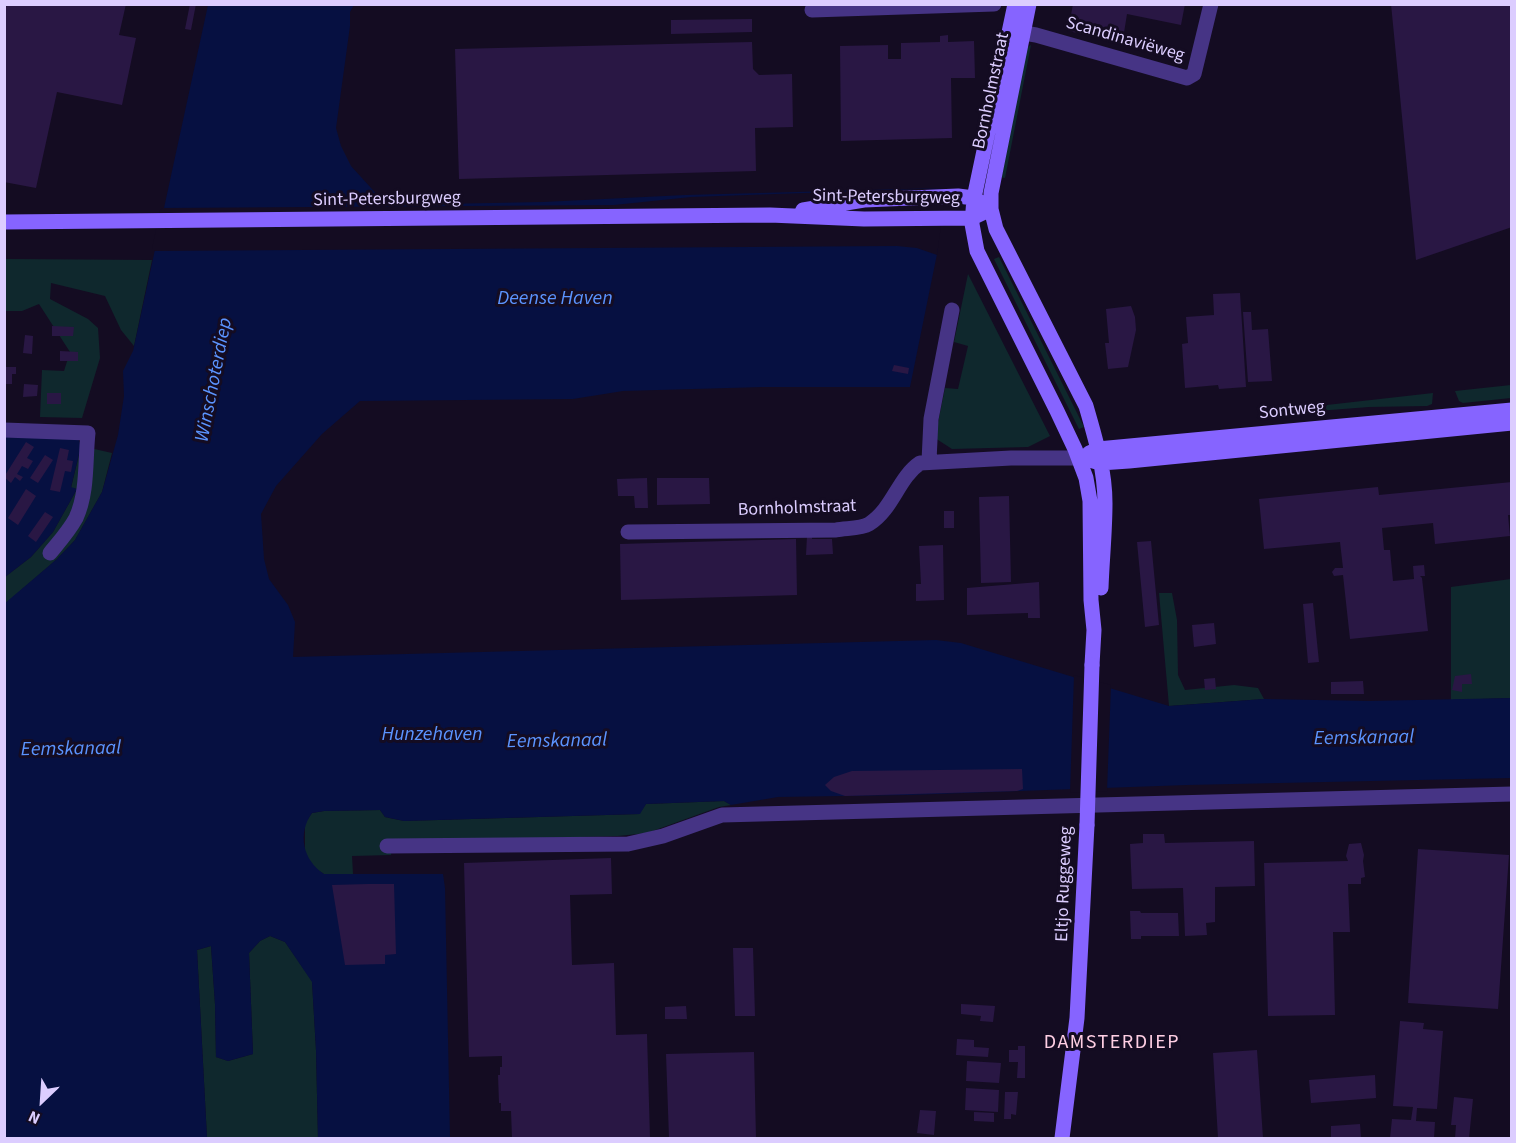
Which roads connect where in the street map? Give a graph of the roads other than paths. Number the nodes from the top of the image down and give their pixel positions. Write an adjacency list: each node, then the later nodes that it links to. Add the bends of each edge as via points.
1 (994, 4): 4 (street)
2 (1211, 4): 5 (street, Scandinaviëweg, via 1194,74 1187,78)
3 (1020, 5): 5 (street, Bornholmstraat)
4 (812, 10)
5 (1017, 31): 6 (street, Bornholmstraat); 7 (street, Bornholmstraat)
6 (974, 198): 7 (street, Sint-Petersburgweg); 8 (street, Sint-Petersburgweg, via 864,200); 9 (street, Bornholmstraat)
7 (991, 209): 9 (street, Sint-Petersburgweg); 15 (street, Bornholmstraat, via 996,229 1086,406)
8 (770, 215): 9 (street, Sint-Petersburgweg); 10 (street, Sint-Petersburgweg)
9 (972, 218): 16 (street, Bornholmstraat, via 977,251)
10 (4, 222)
11 (951, 310): 17 (street, via 932,419)
12 (1512, 410): 15 (street, Sontweg)
13 (1512, 423): 15 (street, Sontweg)
14 (4, 430): 19 (street, via 88,433 80,507)
15 (1099, 456): 16 (street, Sontweg); 20 (street, Eltjo Ruggeweg, via 1105,503 1100,602)
16 (1078, 458): 17 (street, Sontweg); 20 (street, Eltjo Ruggeweg, via 1090,501)
17 (929, 461): 18 (street, Bornholmstraat, via 911,469 887,508 867,525 836,530)
18 (628, 532)
19 (50, 553)
20 (1094, 630): 23 (street, Eltjo Ruggeweg, bridge, via 1077,1018)
21 (1512, 794): 22 (street, via 722,816 628,844)
22 (387, 846)
23 (1062, 1138)

